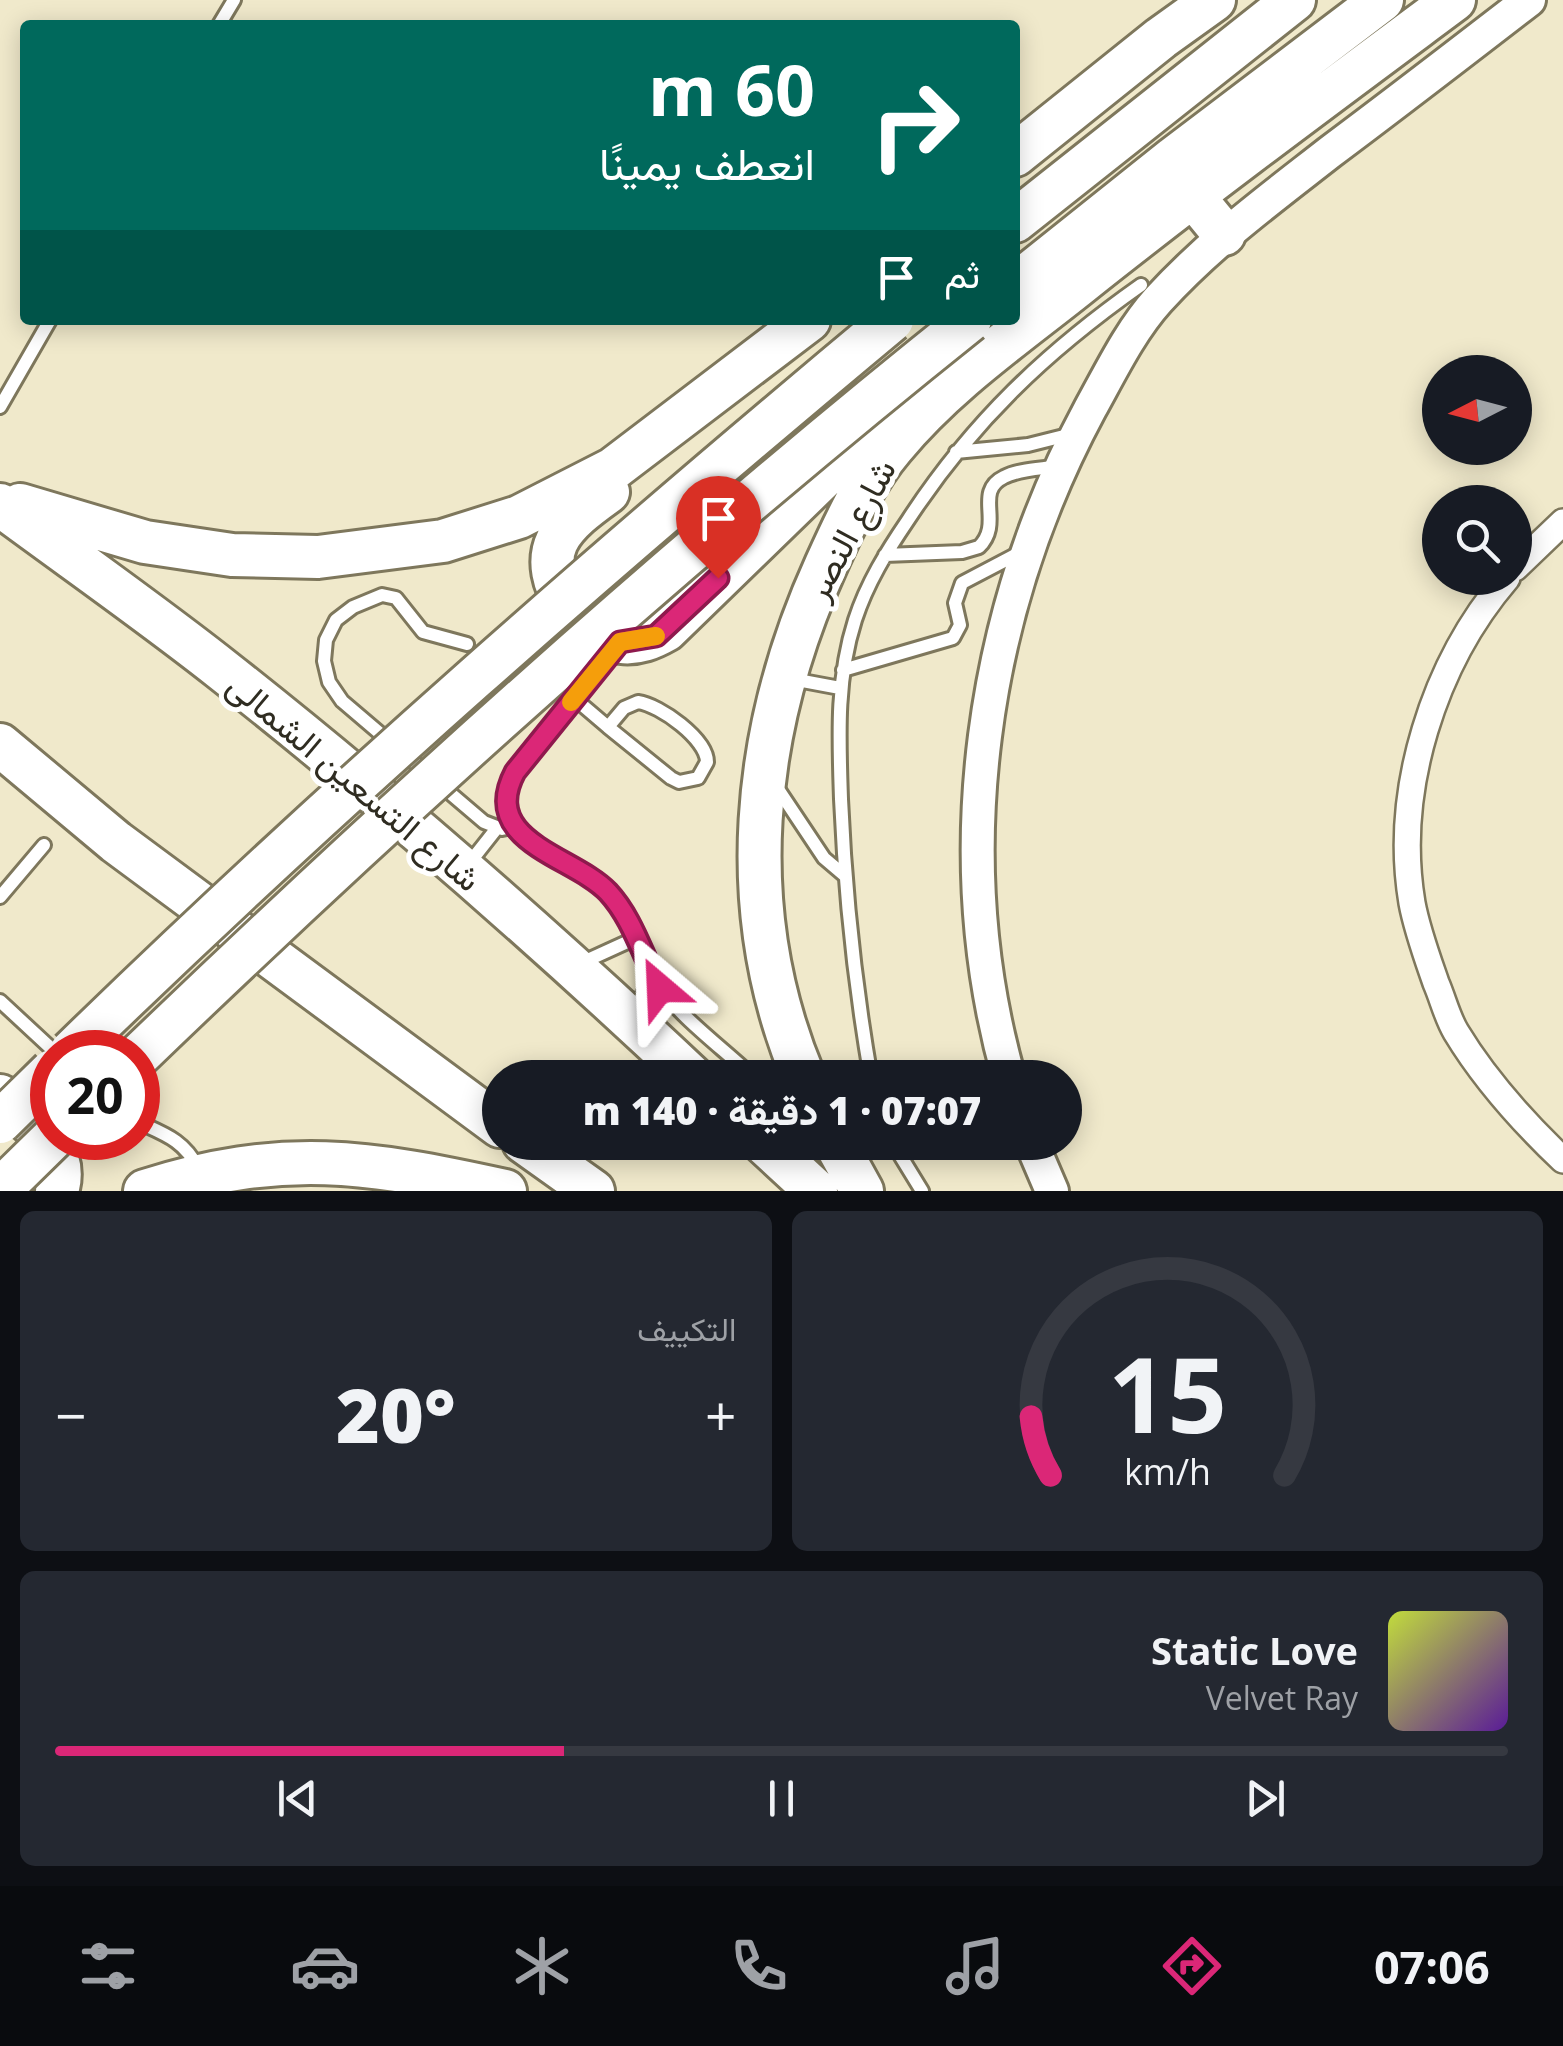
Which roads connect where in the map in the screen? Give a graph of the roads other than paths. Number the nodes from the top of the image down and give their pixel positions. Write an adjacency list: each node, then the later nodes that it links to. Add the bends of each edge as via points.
1 (1214, 0): 6 (main road)
2 (1294, 0): 8 (main road)
3 (1382, 0): 10 (main road)
4 (1454, 0): 7 (main road, شارع النصر)
5 (1529, 0): 9 (street)
6 (1020, 152)
7 (1192, 195): 9 (main road); 16 (main road, شارع النصر)
8 (1020, 217)
9 (1224, 234): 18 (street, via 1155,303)
10 (1020, 280)
11 (1141, 285): 20 (lane, via 1020,381)
12 (47, 325): 17 (lane)
13 (802, 325): 19 (main road)
14 (886, 325): 49 (main road, bridge, via 430,717)
15 (964, 325): 50 (main road, bridge, via 470,746)
16 (950, 387): 28 (main road, via 894,410 666,630); 31 (main road, شارع النصر, via 890,449 860,497 814,591)
17 (0, 407)
18 (1078, 432): 20 (lane); 21 (street)
19 (644, 446): 22 (main road, via 583,487 494,526 403,548 318,557 232,555 145,542); 28 (main road, via 631,472 565,528 553,552 562,597 599,634)
20 (956, 452): 26 (lane)
21 (1061, 466): 24 (street); 26 (lane, via 1008,475 992,486 992,524 978,547)
22 (0, 502): 40 (main road, شارع التسعين الشمالى, via 219,667)
23 (1563, 522): 25 (street)
24 (1030, 547): 30 (lane, via 962,583 956,597 960,626 952,638); 55 (street, via 991,694 978,795 982,947)
25 (1532, 552)
26 (885, 555): 30 (lane, via 855,621)
27 (1492, 595): 61 (street, via 1445,670 1431,710 1408,818 1412,902 1454,1029 1500,1096)
28 (620, 642): 33 (lane)
29 (467, 644): 38 (lane, via 423,632 402,603 382,595 336,620 326,640 325,672 342,702)
30 (844, 670): 32 (lane)
31 (785, 678): 32 (lane); 36 (main road, شارع النصر)
32 (840, 688): 41 (lane)
33 (574, 698): 34 (lane); 37 (lane, via 509,783)
34 (608, 726): 34 (lane, via 671,778 689,782 704,771 703,744 647,703 624,708)
35 (0, 746): 58 (main road, via 116,842)
36 (764, 767): 41 (lane, via 824,858); 53 (main road, شارع النصر, via 758,842 762,920 778,1003)
37 (516, 826): 38 (lane); 43 (lane, via 535,847 609,893)
38 (496, 828): 40 (lane)
39 (44, 846): 42 (lane)
40 (464, 871): 44 (main road, شارع التسعين الشمالى)
41 (844, 875): 54 (lane)
42 (0, 897)
43 (636, 938): 44 (lane); 45 (lane)
44 (572, 966): 47 (main road, شارع التسعين الشمالى)
45 (652, 974): 47 (lane); 52 (lane)
46 (0, 1001): 48 (lane)
47 (630, 1019): 51 (main road, شارع التسعين الشمالى)
48 (31, 1030)
49 (95, 1030)
50 (160, 1035)
51 (674, 1060)
52 (735, 1060)
53 (798, 1060)
54 (869, 1060)
55 (1006, 1060)
56 (30, 1093): 59 (main road, bridge)
57 (0, 1096): 71 (main road, via 52,1145 60,1168)
58 (482, 1113)
59 (0, 1122)
60 (160, 1130): 68 (lane, via 182,1146)
61 (1562, 1159)
62 (31, 1160): 70 (main road, bridge)
63 (549, 1160): 74 (main road)
64 (782, 1160): 75 (main road)
65 (846, 1160): 76 (main road)
66 (903, 1160): 77 (lane)
67 (1037, 1160): 69 (street)
68 (200, 1175): 72 (main road); 73 (main road, via 262,1164 347,1162)
69 (1046, 1186)
70 (0, 1190)
71 (57, 1191)
72 (145, 1191)
73 (505, 1191)
74 (593, 1191)
75 (816, 1191)
76 (862, 1191)
77 (922, 1191)

